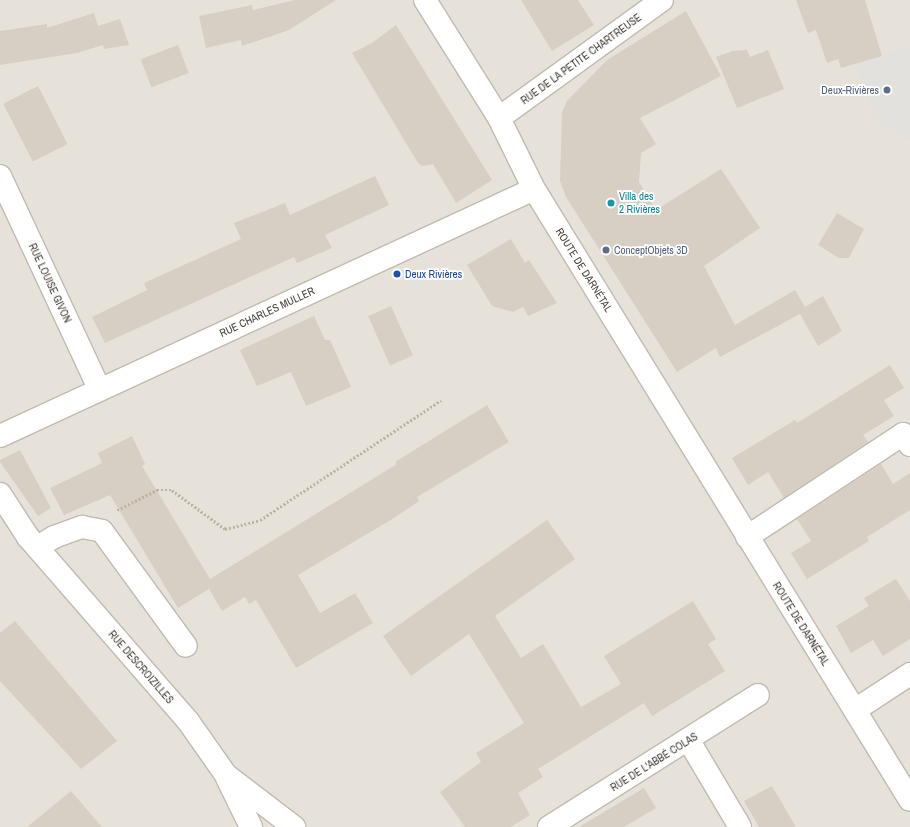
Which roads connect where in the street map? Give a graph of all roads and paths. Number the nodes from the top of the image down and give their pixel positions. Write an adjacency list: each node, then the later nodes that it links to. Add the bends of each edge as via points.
1 (425, 0): 3 (street, ROUTE DE DARNÉTAL)
2 (662, 0): 3 (street, RUE DE LA PETITE CHARTREUSE)
3 (499, 118): 5 (street, ROUTE DE DARNÉTAL)
4 (0, 176): 6 (street, RUE LOUISE GIVON)
5 (534, 189): 6 (street, RUE CHARLES MULLER); 12 (street, ROUTE DE DARNÉTAL)
6 (100, 390): 8 (street, RUE CHARLES MULLER)
7 (441, 400): 11 (path, via 260,520 225,528 172,490 157,490)
8 (0, 436)
9 (910, 445): 12 (street, via 903,434)
10 (0, 494): 13 (street, RUE DESCROIZILLES)
11 (82, 527): 13 (street, via 54,537); 14 (street, via 102,531)
12 (748, 537): 17 (street, ROUTE DE DARNÉTAL)
13 (37, 547): 19 (street, RUE DESCROIZILLES, via 188,721)
14 (186, 646)
15 (910, 674): 17 (street)
16 (758, 695): 18 (street, RUE DE L'ABBÉ COLAS)
17 (855, 710): 20 (street, ROUTE DE DARNÉTAL)
18 (689, 741): 23 (street, RUE DE L'ABBÉ COLAS); 24 (street)
19 (226, 775): 21 (street); 22 (street, RUE DESCROIZILLES)
20 (910, 800)
21 (250, 827)
22 (294, 827)
23 (549, 827)
24 (740, 827)

